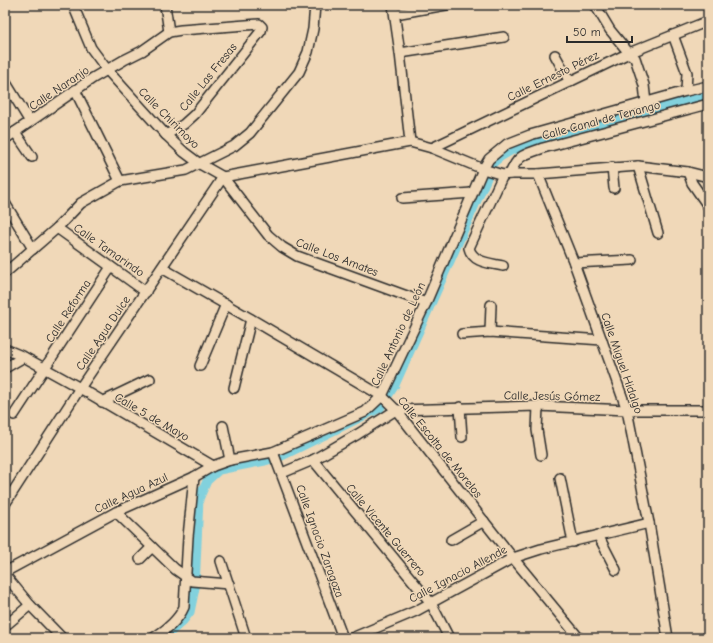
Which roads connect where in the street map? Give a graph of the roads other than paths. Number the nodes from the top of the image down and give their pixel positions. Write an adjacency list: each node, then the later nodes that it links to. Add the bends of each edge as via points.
1 (73, 5): 14 (street, Calle Chirimoyo, via 91,48)
2 (166, 5): 8 (street)
3 (315, 5): 29 (street, via 308,52 299,72 250,133 234,146)
4 (446, 5): 6 (street)
5 (595, 5): 12 (street, via 610,30)
6 (394, 10): 11 (street)
7 (708, 21): 9 (street, Calle Ernesto Pérez)
8 (169, 32): 14 (street, Calle Naranjo); 24 (street, Calle Las Fresas, via 257,24 262,27 195,114)
9 (673, 36): 12 (street, Calle Ernesto Pérez); 19 (street, via 686,73)
10 (504, 37): 11 (street)
11 (400, 52): 26 (street)
12 (629, 53): 16 (street, Calle Ernesto Pérez); 20 (street, via 635,58 644,85)
13 (555, 55): 16 (street)
14 (108, 71): 18 (street, Calle Naranjo); 24 (street, Calle Chirimoyo)
15 (5, 81): 22 (street)
16 (570, 82): 27 (street, Calle Ernesto Pérez)
17 (708, 86): 19 (street)
18 (75, 90): 22 (street, Calle Naranjo); 37 (street)
19 (686, 91): 20 (street)
20 (646, 103): 32 (street, via 530,135 507,144 489,160)
21 (708, 104): 32 (street, Calle Canal de Tenango, via 543,148 519,158)
22 (30, 122): 23 (street, Calle Naranjo)
23 (15, 132): 25 (street, Calle Naranjo); 28 (street)
24 (166, 135): 29 (street, Calle Chirimoyo)
25 (5, 139)
26 (410, 142): 27 (street); 35 (street)
27 (432, 148): 32 (street)
28 (32, 157)
29 (200, 164): 35 (street, Calle Chirimoyo); 37 (street, via 186,170)
30 (638, 166): 31 (street); 33 (street); 44 (street)
31 (612, 167): 34 (street); 38 (street)
32 (497, 172): 34 (street); 39 (street, Calle Antonio de León); 48 (street, via 469,248 470,254 478,261)
33 (688, 172): 36 (street); 42 (street, via 692,183)
34 (538, 174): 47 (street, Calle Miguel Hidalgo)
35 (222, 177): 50 (street, Calle Agua Dulce); 53 (street, Calle Los Amates, via 268,235 282,247 297,256)
36 (708, 177)
37 (120, 181): 43 (street, via 81,203)
38 (614, 188)
39 (472, 193): 40 (street); 53 (street, Calle Antonio de León)
40 (402, 198)
41 (5, 203): 45 (street)
42 (708, 206)
43 (57, 228): 45 (street); 49 (street, Calle Tamarindo)
44 (658, 233)
45 (33, 249): 51 (street)
46 (632, 260): 47 (street)
47 (574, 263): 59 (street, Calle Miguel Hidalgo)
48 (503, 266)
49 (111, 267): 52 (street, Calle Tamarindo); 64 (street, Calle Reforma)
50 (162, 268): 52 (street, Calle Agua Dulce); 54 (street, Calle Escolta de Morelos)
51 (5, 273)
52 (146, 292): 66 (street, Calle Agua Dulce)
53 (426, 303): 69 (street, Calle Antonio de León)
54 (226, 304): 56 (street, Calle Escolta de Morelos); 62 (street)
55 (491, 305): 57 (street)
56 (252, 319): 67 (street); 69 (street, Calle Escolta de Morelos)
57 (490, 332): 58 (street); 59 (street)
58 (462, 334)
59 (602, 340): 72 (street, Calle Miguel Hidalgo)
60 (5, 349): 61 (street, Calle 5 de Mayo)
61 (24, 357): 63 (street); 64 (street, Calle 5 de Mayo)
62 (200, 366)
63 (5, 368)
64 (45, 369): 66 (street, Calle 5 de Mayo); 74 (street, Calle Reforma)
65 (150, 379): 68 (street)
66 (80, 388): 68 (street, Calle 5 de Mayo); 85 (street, Calle Agua Dulce)
67 (234, 388)
68 (102, 402): 81 (street, Calle 5 de Mayo)
69 (389, 403): 71 (street, Calle Jesús Gómez); 77 (street, Calle Antonio de León); 80 (street, via 358,434); 87 (street, Calle Escolta de Morelos)
70 (538, 406): 71 (street, Calle Jesús Gómez); 72 (street, Calle Jesús Gómez); 78 (street, via 537,430)
71 (460, 408): 76 (street)
72 (628, 410): 73 (street, Calle Jesús Gómez); 88 (street, Calle Miguel Hidalgo)
73 (708, 410)
74 (14, 415)
75 (223, 426): 79 (street)
76 (462, 437)
77 (274, 454): 79 (street, Calle Agua Azul); 82 (street, Calle Ignacio Zaragoza)
78 (541, 455)
79 (230, 460): 81 (street, Calle Agua Azul)
80 (313, 460): 82 (street); 101 (street, Calle Vicente Guerrero)
81 (213, 466): 83 (street, Calle Agua Azul)
82 (281, 471): 107 (street, Calle Ignacio Zaragoza)
83 (194, 477): 86 (street, Calle Agua Azul); 99 (street, via 189,522)
84 (560, 478): 91 (street)
85 (5, 504)
86 (116, 512): 92 (street); 97 (street, Calle Agua Azul)
87 (484, 521): 90 (street); 93 (street, Calle Escolta de Morelos)
88 (649, 524): 89 (street, Calle Ignacio Allende); 111 (street, Calle Miguel Hidalgo)
89 (598, 535): 91 (street, Calle Ignacio Allende); 96 (street)
90 (451, 540)
91 (573, 542): 93 (street, Calle Ignacio Allende)
92 (152, 547): 94 (street); 99 (street)
93 (513, 558): 101 (street, Calle Ignacio Allende); 110 (street, Calle Escolta de Morelos)
94 (140, 560)
95 (221, 561): 100 (street)
96 (616, 570)
97 (5, 572)
98 (5, 575): 102 (street)
99 (189, 579): 100 (street); 105 (street, via 181,614)
100 (229, 584): 106 (street)
101 (431, 603): 108 (street, Calle Ignacio Allende); 109 (street, Calle Vicente Guerrero)
102 (30, 605): 103 (street); 104 (street)
103 (5, 626)
104 (62, 638)
105 (153, 638)
106 (246, 638)
107 (343, 638)
108 (352, 638)
109 (449, 638)
110 (579, 638)
111 (668, 638)

